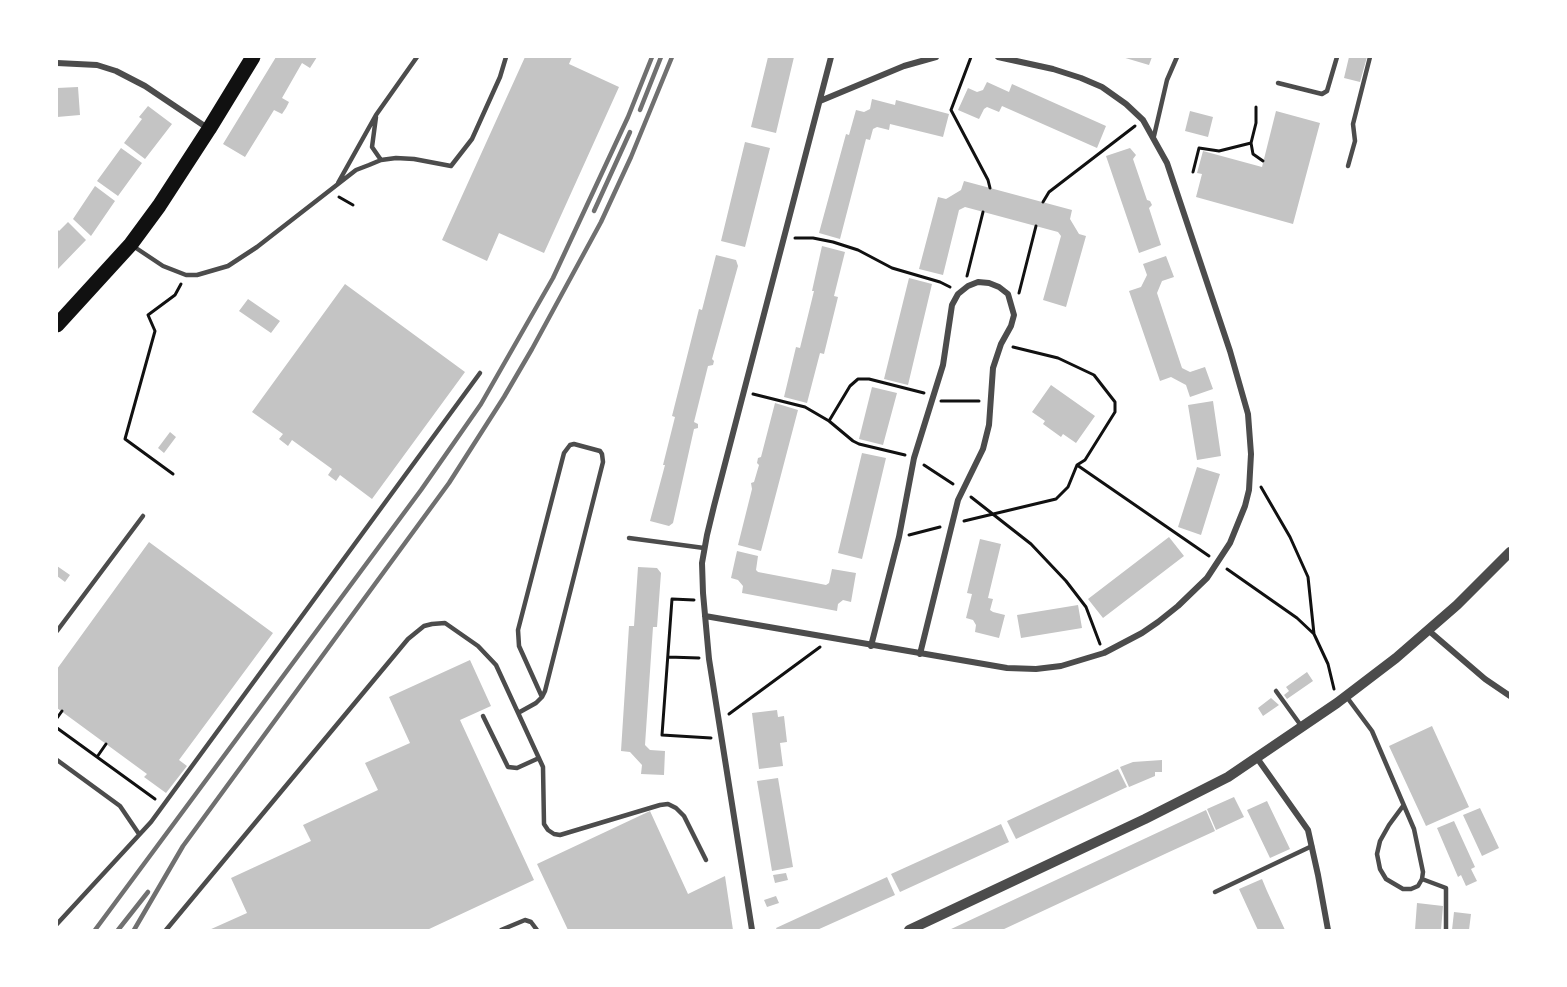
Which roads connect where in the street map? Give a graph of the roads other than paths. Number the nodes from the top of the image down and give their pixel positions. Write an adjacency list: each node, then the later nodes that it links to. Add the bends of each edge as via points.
1 (253, 57): 14 (main road)
2 (417, 57): 13 (lane)
3 (506, 57): 16 (lane, via 472,139 451,166 414,159)
4 (831, 57): 12 (street)
5 (936, 57): 12 (street)
6 (998, 57): 15 (street, via 1082,78 1126,104)
7 (1177, 57): 15 (lane, via 1167,80)
8 (1337, 57): 11 (lane, via 1327,91 1322,94)
9 (1370, 57): 17 (lane, via 1353,124 1355,141)
10 (57, 63): 14 (street, via 97,65 116,71)
11 (1278, 83)
12 (820, 101): 24 (street)
13 (376, 115): 16 (lane, via 372,147); 18 (lane)
14 (209, 129): 19 (main road)
15 (1154, 136): 30 (street, via 1174,184 1243,395 1251,436 1245,506 1230,543 1196,590 1142,633 1104,653 1036,669)
16 (381, 160): 18 (lane, via 356,170)
17 (1348, 166)
18 (337, 186): 19 (lane, via 228,266 197,275 163,266)
19 (131, 244): 20 (main road)
20 (57, 325)
21 (480, 373): 42 (lane)
22 (143, 516): 28 (lane)
23 (629, 538): 24 (lane)
24 (704, 549): 26 (street)
25 (1510, 552): 27 (street)
26 (705, 616): 29 (street); 51 (street)
27 (1428, 630): 32 (street); 34 (street)
28 (57, 632)
29 (871, 646): 30 (street); 30 (street, via 914,458 934,399 949,317 958,294 978,282 989,283 1008,294 1014,315 993,368 989,425 983,449 958,500)
30 (920, 654)
31 (1276, 692): 37 (lane)
32 (1510, 696)
33 (542, 697): 33 (lane, via 603,459 600,451 574,444 564,453 518,630 519,646); 35 (lane)
34 (1342, 699): 37 (street); 41 (lane, via 1372,731)
35 (518, 713): 38 (lane); 48 (lane, via 489,655 445,622 424,626 408,639)
36 (483, 716): 38 (lane, via 508,767 517,768)
37 (1302, 727): 39 (street)
38 (539, 758): 44 (lane, via 544,774 544,824 554,834 668,804 684,816)
39 (1257, 758): 43 (street, via 1300,817); 52 (street, via 1200,792)
40 (57, 760): 42 (lane, via 120,806)
41 (1403, 806): 45 (lane, via 1423,864); 45 (lane, via 1380,841 1380,869 1386,879 1403,889 1418,886)
42 (139, 834): 47 (lane)
43 (1312, 846): 46 (lane); 53 (street)
44 (706, 860)
45 (1422, 879): 54 (lane, via 1446,888)
46 (1215, 892)
47 (57, 924)
48 (166, 930)
49 (501, 930): 50 (lane, via 525,920)
50 (537, 930)
51 (752, 930)
52 (909, 930)
53 (1328, 930)
54 (1446, 930)

